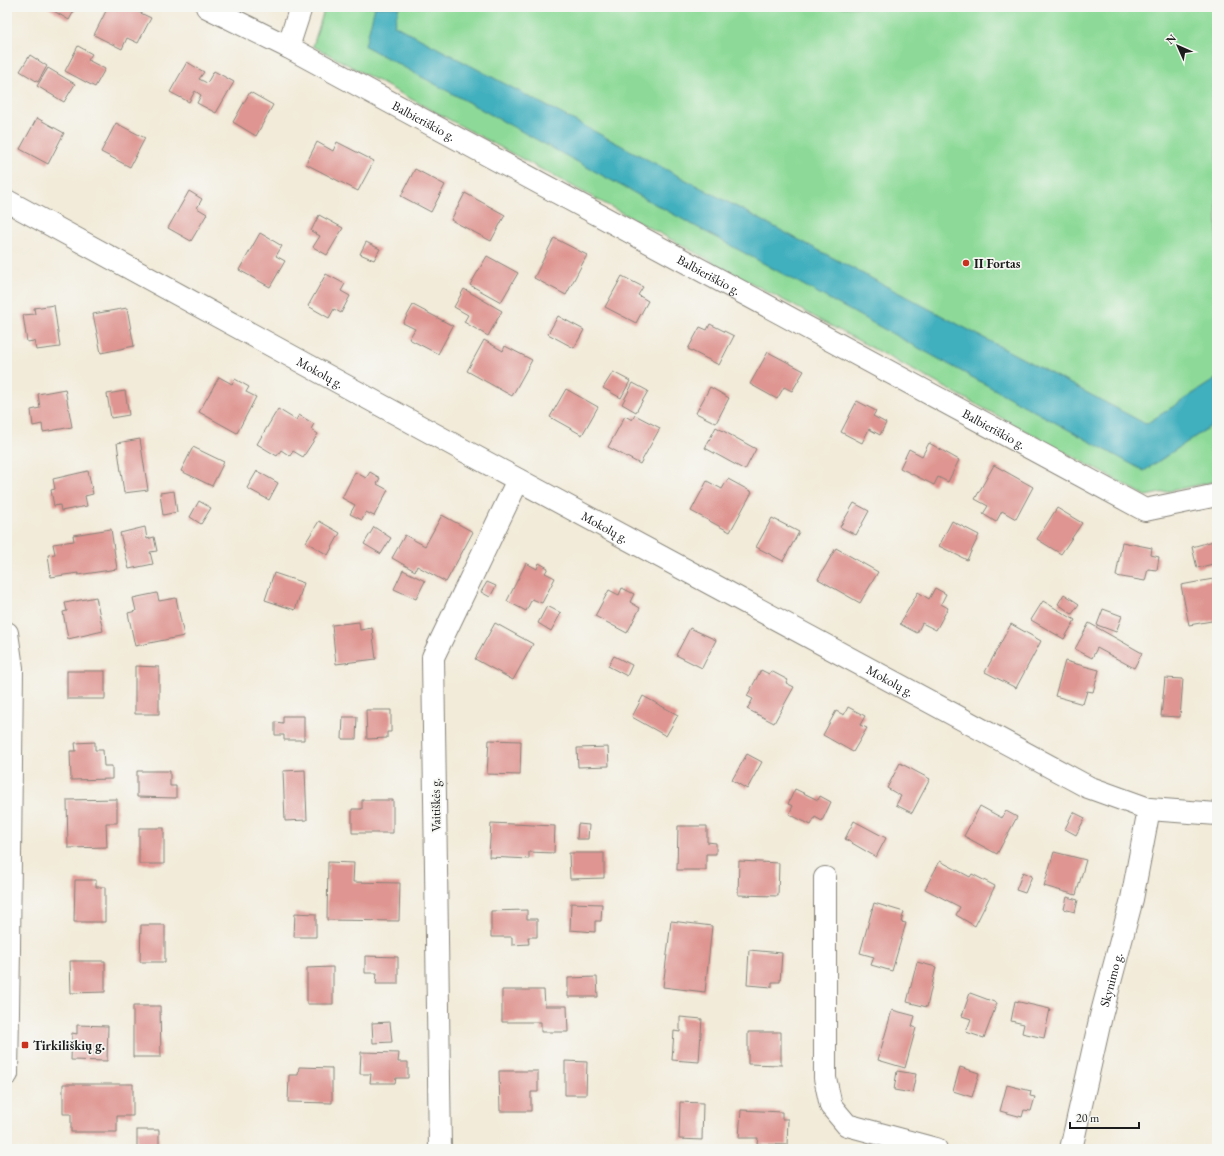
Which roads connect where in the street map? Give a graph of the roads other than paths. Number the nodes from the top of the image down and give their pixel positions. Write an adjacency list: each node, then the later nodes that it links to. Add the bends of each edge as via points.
1 (207, 7): 3 (street, Balbieriškio g.)
2 (300, 7): 3 (street)
3 (288, 46): 6 (street, Balbieriškio g., via 1146,510)
4 (7, 201): 5 (street, Mokolų g.)
5 (518, 480): 8 (street, Mokolų g., via 1088,787); 12 (street, Vaitiškės g., via 433,658)
6 (1217, 495)
7 (7, 633): 11 (street, via 12,668)
8 (1149, 809): 9 (street, Mokolų g.); 14 (street, Skynimo g., via 1132,898 1101,1016)
9 (1217, 814)
10 (825, 878): 13 (street, via 825,1078 830,1106 847,1126)
11 (7, 1074)
12 (440, 1149)
13 (936, 1149)
14 (1071, 1149)

